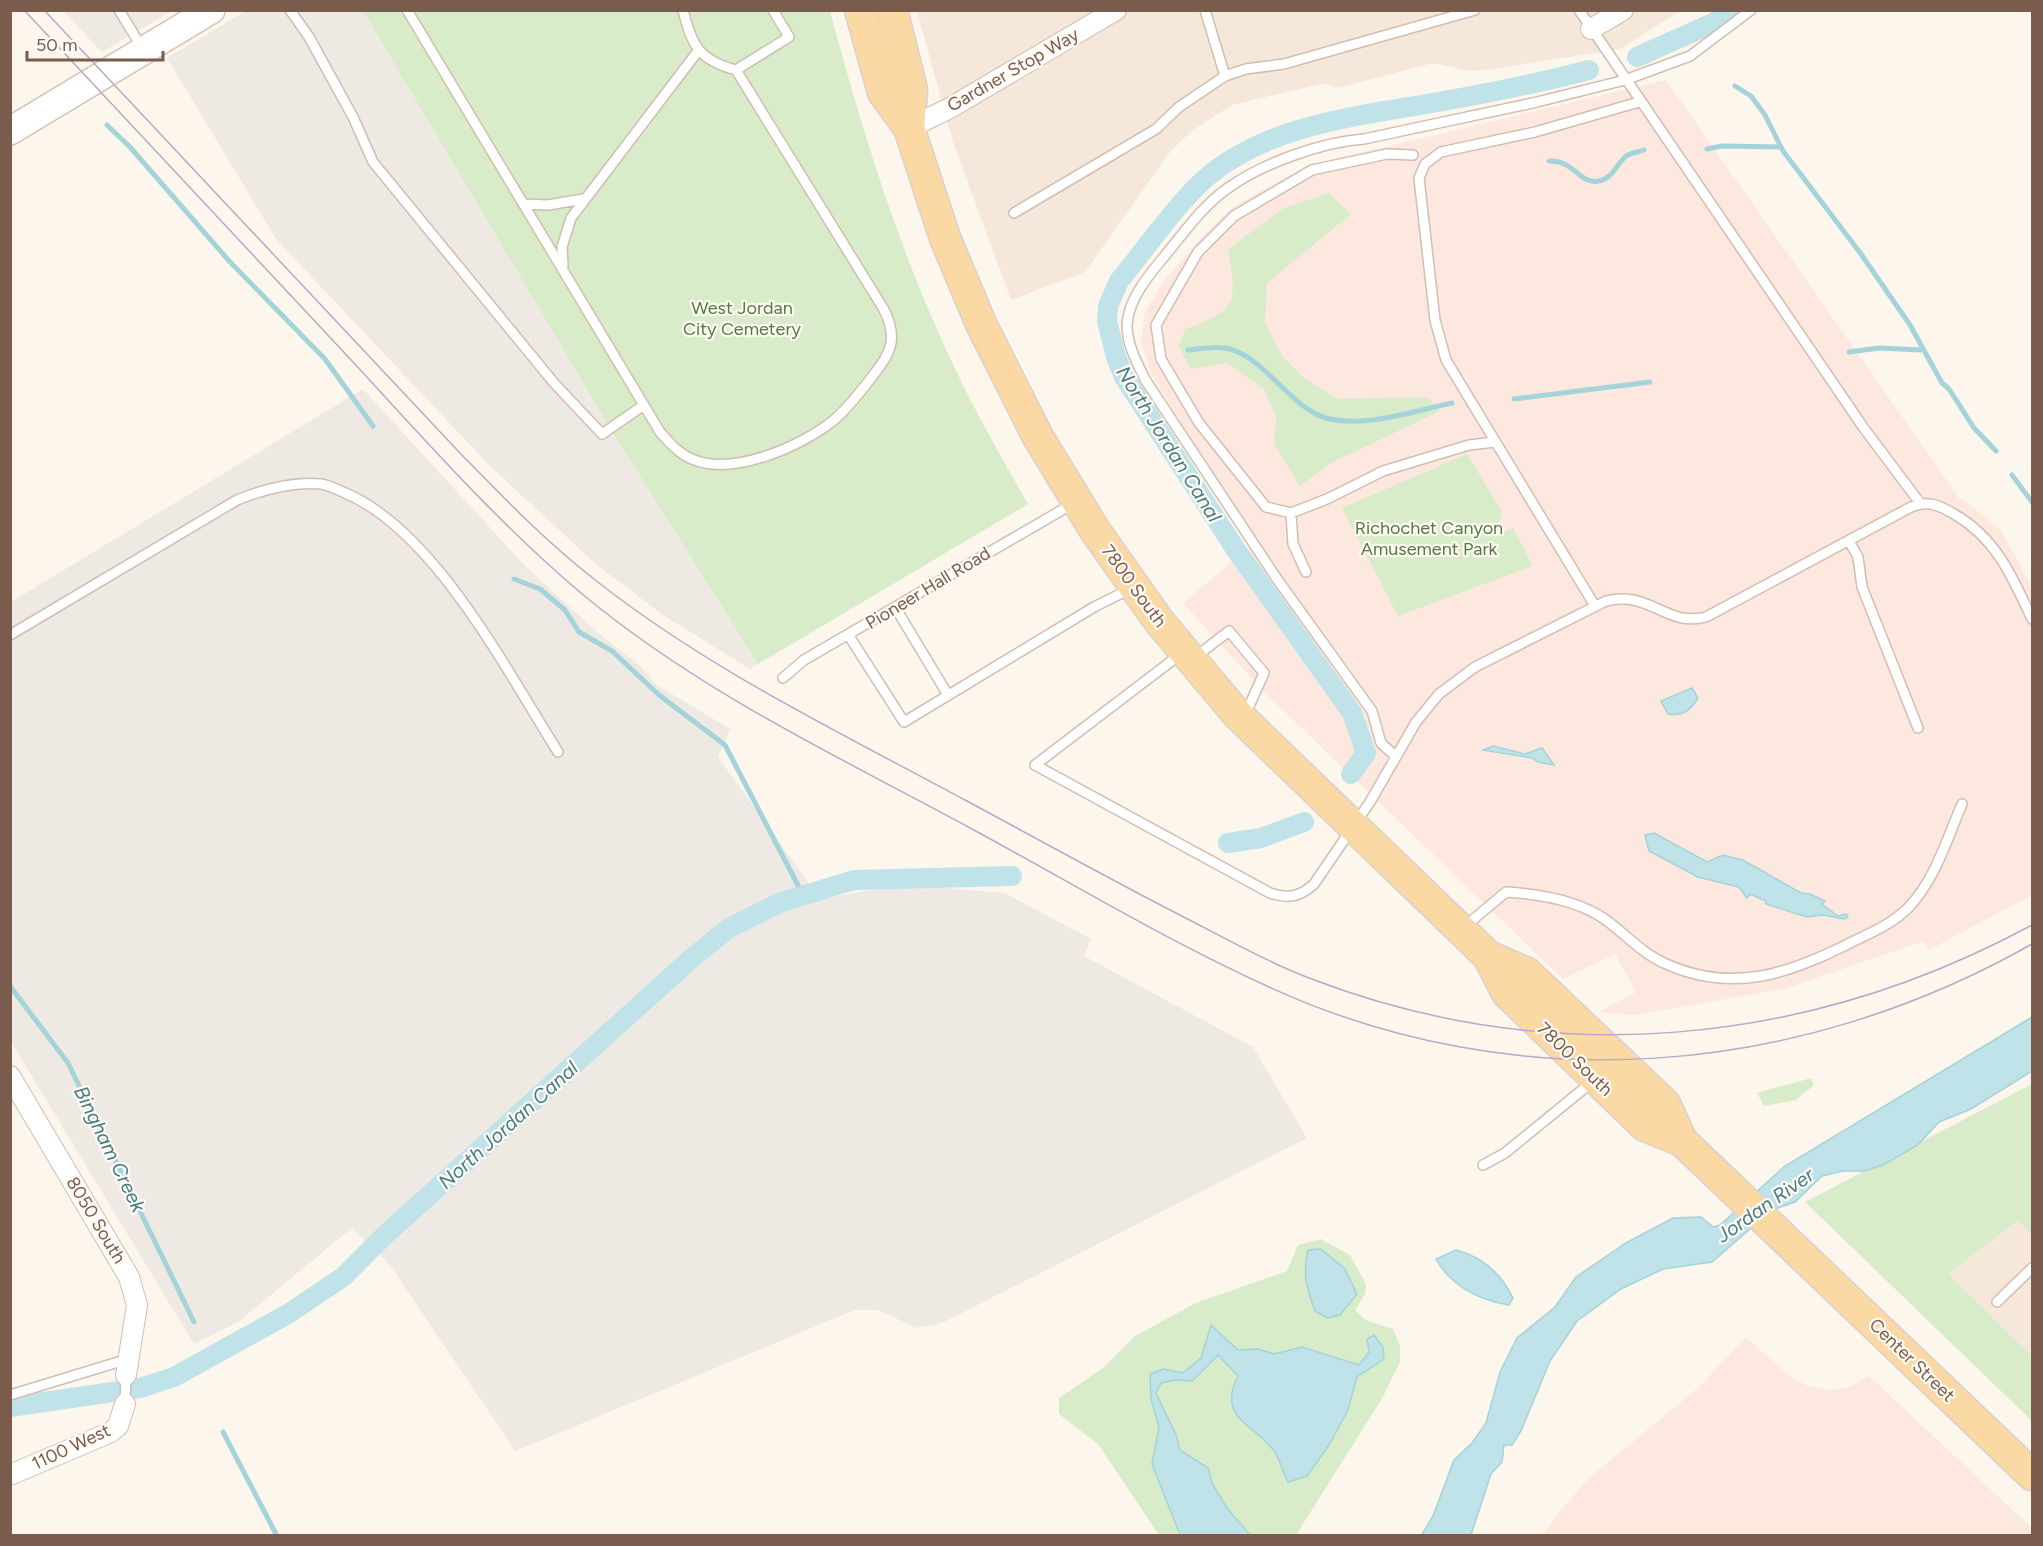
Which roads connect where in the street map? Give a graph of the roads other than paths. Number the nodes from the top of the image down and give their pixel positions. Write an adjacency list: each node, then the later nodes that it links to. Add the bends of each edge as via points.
1 (211, 10): 16 (street)
2 (290, 10): 29 (lane, via 353,117 373,162 554,384 602,435)
3 (407, 10): 26 (lane)
4 (683, 10): 17 (lane)
5 (773, 10): 18 (lane, via 789,37)
6 (860, 10): 22 (main road, 7800 South, via 883,92)
7 (892, 10): 22 (main road, 7800 South, via 912,90)
8 (1116, 10): 22 (street, Gardner Stop Way)
9 (1205, 10): 19 (lane)
10 (1475, 10): 19 (lane, via 1284,64)
11 (1579, 10): 15 (lane)
12 (1623, 10): 15 (street)
13 (1751, 10): 20 (lane, via 1690,56)
14 (124, 12): 16 (lane)
15 (1591, 29): 20 (lane)
16 (143, 50): 23 (street)
17 (698, 51): 18 (lane, via 714,63); 25 (lane)
18 (736, 70): 29 (lane, via 883,308 891,330 890,348 879,368 835,419 813,435 759,458 717,463 692,459 671,444)
19 (1225, 76): 27 (lane, via 1179,107 1156,129)
20 (1625, 80): 21 (lane); 48 (lane, via 1364,139 1341,140 1270,166 1228,188 1210,203 1144,282 1130,311 1130,346 1146,381 1277,579 1372,711 1381,743)
21 (1639, 102): 30 (lane, via 1534,132 1441,152 1428,159 1420,172 1422,215 1441,347); 32 (lane, via 1863,427)
22 (909, 128): 31 (main road, 7800 South, via 945,238 982,326 1020,404)
23 (10, 131)
24 (1413, 155): 33 (lane, via 1387,154 1312,170 1234,216 1198,252 1156,326 1161,359 1199,423 1266,507)
25 (583, 199): 26 (lane, via 548,206); 28 (lane, via 564,233)
26 (524, 204): 28 (lane)
27 (1014, 213)
28 (564, 271): 29 (lane)
29 (644, 405)
30 (1496, 442): 33 (lane, via 1469,445 1383,471); 37 (lane)
31 (1076, 502): 36 (main road, 7800 South); 38 (lane, Pioneer Hall Road)
32 (1920, 503): 34 (lane); 39 (lane, via 1948,510 1990,541)
33 (1291, 513): 35 (lane, via 1293,544)
34 (1849, 541): 37 (lane, via 1706,617 1679,619 1627,597); 46 (lane, via 1858,557 1862,587)
35 (1305, 572)
36 (1134, 587): 42 (main road, 7800 South); 44 (lane)
37 (1595, 606): 48 (lane, via 1455,681 1425,708)
38 (895, 607): 41 (lane, Pioneer Hall Road); 44 (lane)
39 (2032, 618)
40 (10, 635): 47 (lane, via 237,500 271,486 323,484 364,501 414,541 453,588)
41 (849, 636): 43 (lane, Pioneer Hall Road, via 804,660); 44 (lane, via 904,722)
42 (1187, 656): 45 (main road, 7800 South); 45 (lane, via 1229,631 1264,673); 50 (lane, via 1035,765 1173,842 1281,896 1301,894 1314,884)
43 (783, 678)
44 (948, 695)
45 (1242, 719): 50 (main road, 7800 South)
46 (1918, 728)
47 (558, 752)
48 (1395, 756): 50 (lane)
49 (1962, 804): 51 (lane, via 1935,868 1908,908 1888,924 1785,972 1731,980 1683,970 1644,952 1592,912 1524,893 1506,892)
50 (1353, 827): 51 (main road, 7800 South)
51 (1461, 930): 52 (main road, 7800 South)
52 (1488, 956): 54 (main road, 7800 South, via 1507,993); 55 (main road, 7800 South, via 1527,973 1665,1104)
53 (10, 1076): 60 (street, 8050 South, via 129,1276 137,1305)
54 (1596, 1079): 55 (main road, 7800 South, via 1646,1126); 56 (lane, via 1505,1153)
55 (1682, 1141): 57 (main road, 7800 South)
56 (1482, 1165)
57 (1791, 1245): 64 (main road, Center Street)
58 (2032, 1268): 59 (lane)
59 (1997, 1302)
60 (127, 1367): 61 (lane); 62 (lane, 1100 West)
61 (10, 1395)
62 (125, 1404): 63 (street, 1100 West, via 118,1425 111,1432)
63 (10, 1475)
64 (2032, 1475)

